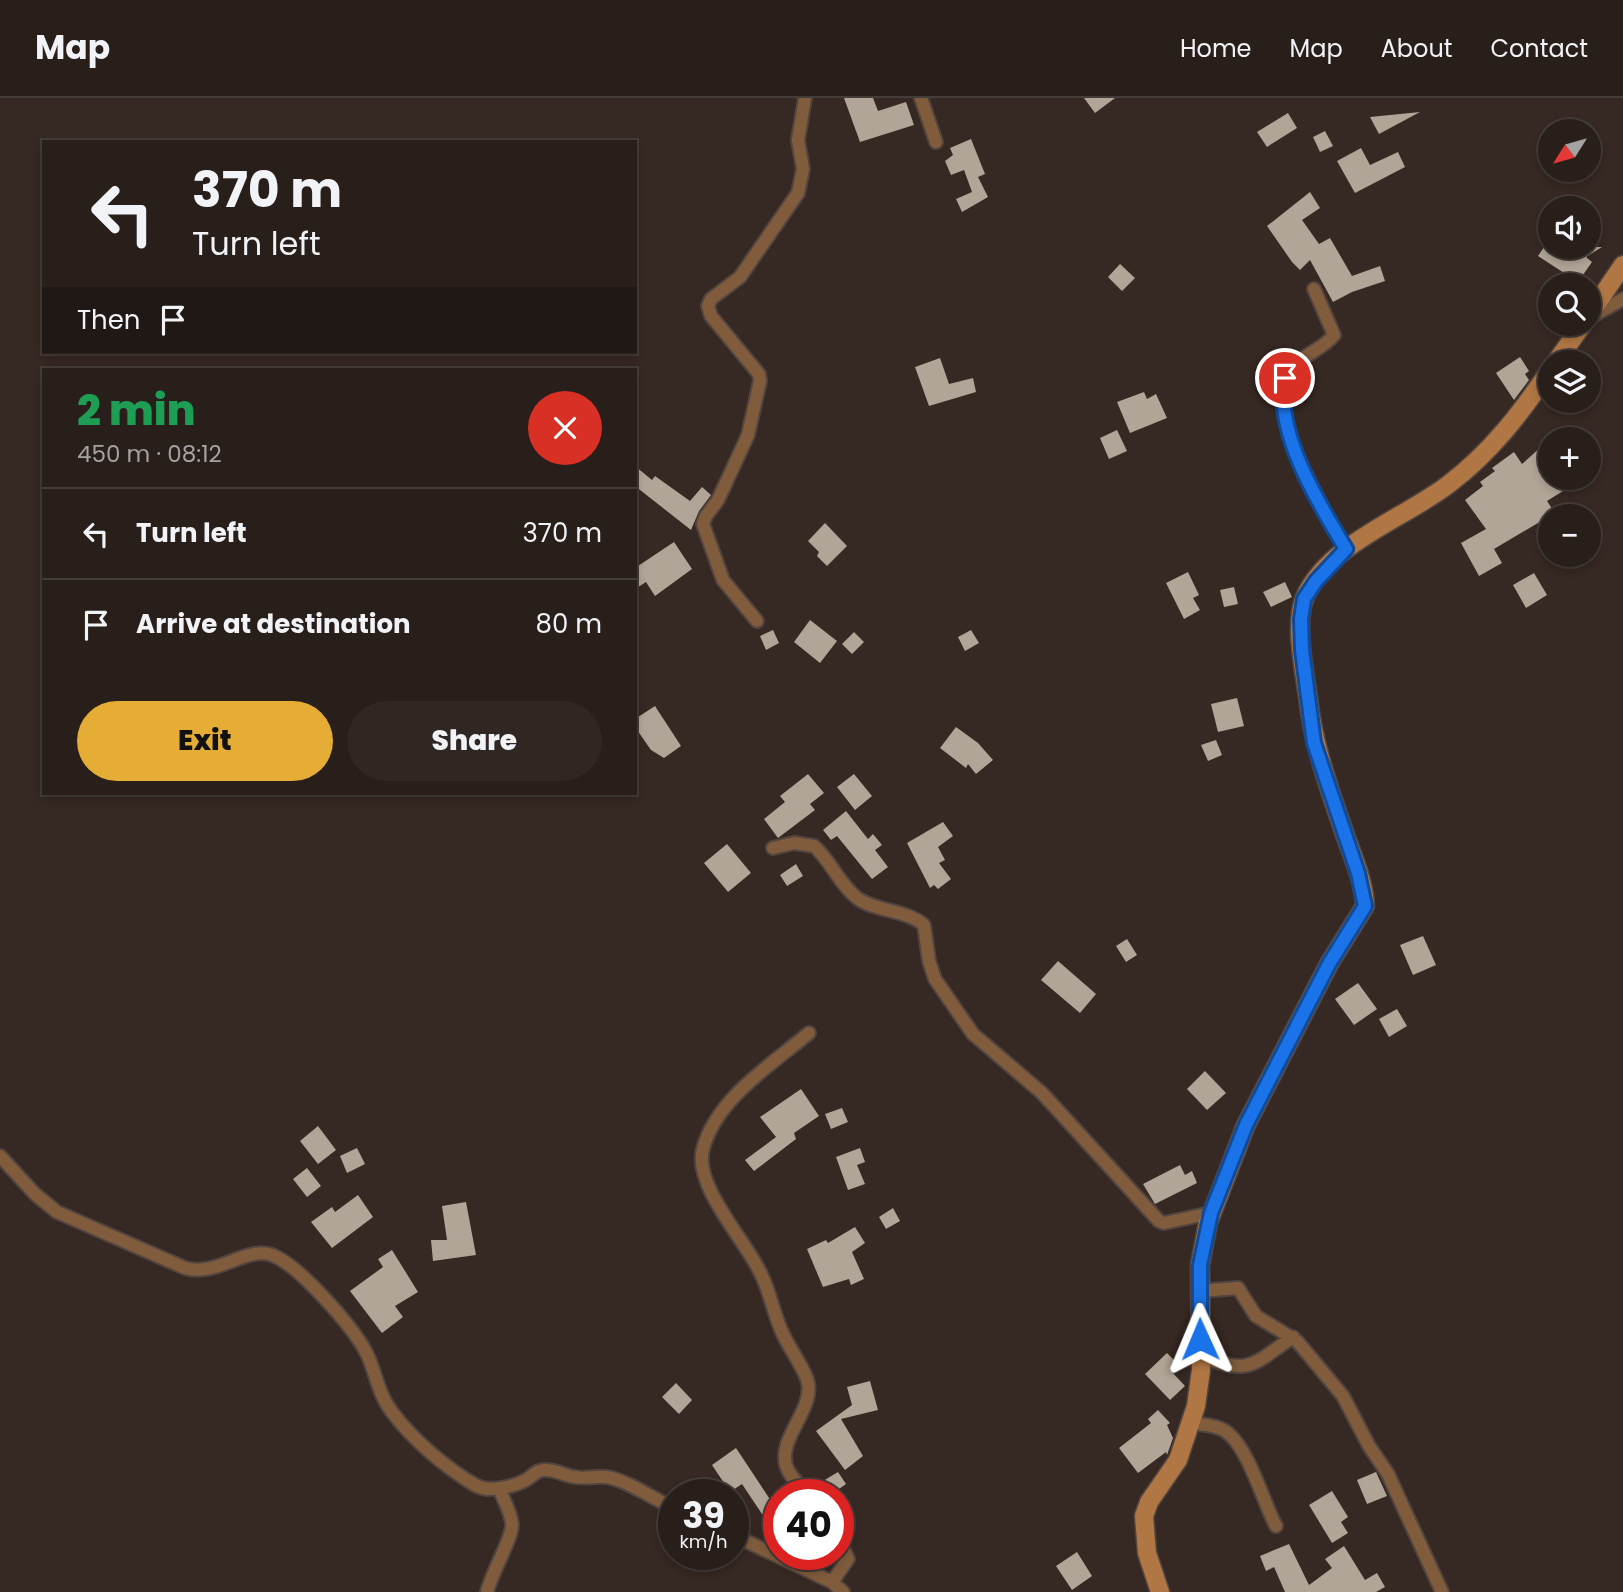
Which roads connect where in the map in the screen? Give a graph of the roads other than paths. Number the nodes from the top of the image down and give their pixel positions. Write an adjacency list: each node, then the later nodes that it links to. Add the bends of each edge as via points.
1 (805, 98): 11 (street, via 798,140 803,169 798,193 740,277 708,306 711,316 759,374 748,435 704,524 719,572)
2 (921, 98): 3 (street)
3 (936, 142)
4 (1623, 265): 6 (street)
5 (1314, 289): 10 (street, via 1334,335 1290,369 1283,388 1284,408 1303,473)
6 (1601, 299)
7 (1623, 299): 8 (street)
8 (1601, 311)
9 (1538, 386): 10 (street, via 1507,429 1460,475)
10 (1346, 549): 15 (street, via 1304,599 1302,650 1314,743 1365,906 1329,964 1246,1125)
11 (757, 621)
12 (774, 848): 15 (street, via 794,843 814,846 857,898 924,925 932,973 973,1034 1042,1093 1158,1221)
13 (810, 1033): 20 (street, via 745,1087 719,1116 702,1152 702,1165 719,1205 761,1273 782,1331 808,1381 785,1459)
14 (0, 1156): 21 (street, via 57,1212 185,1268 210,1270 259,1253 283,1261 319,1293 360,1342 380,1394 407,1430 476,1486)
15 (1211, 1213): 16 (street, via 1203,1243)
16 (1200, 1291): 17 (street, via 1238,1287 1256,1316); 18 (street)
17 (1293, 1338): 18 (street, via 1240,1368); 30 (street, via 1350,1406 1388,1474)
18 (1201, 1357): 19 (street, via 1200,1391)
19 (1192, 1423): 23 (street, via 1228,1433 1243,1454); 29 (street, via 1178,1460 1144,1516 1147,1553)
20 (795, 1479)
21 (499, 1488): 22 (street, via 547,1469 572,1477 608,1477); 27 (street, via 511,1534)
22 (658, 1500)
23 (1276, 1526)
24 (749, 1543): 26 (street)
25 (840, 1570): 26 (street)
26 (832, 1582): 28 (street)
27 (487, 1592)
28 (843, 1592)
29 (1160, 1592)
30 (1442, 1592)

